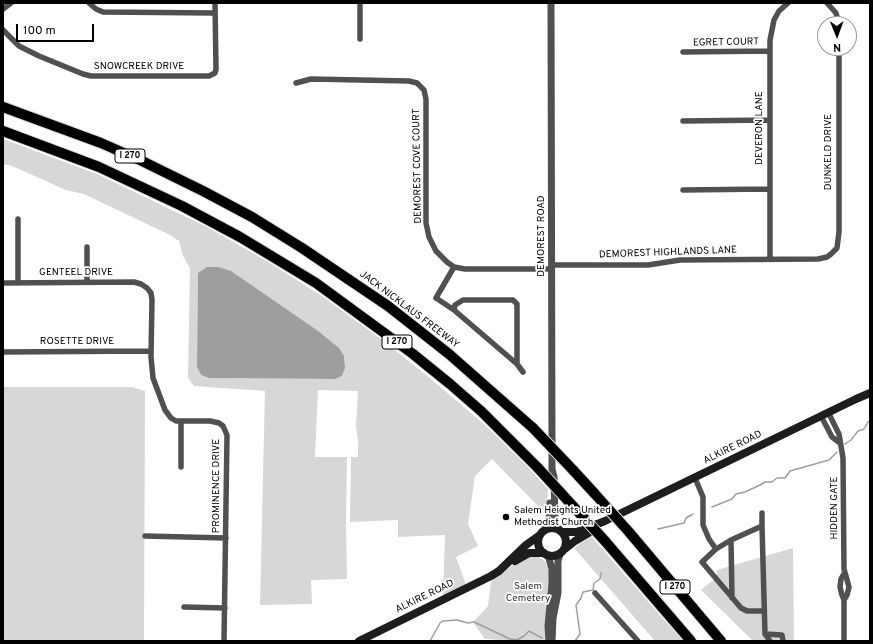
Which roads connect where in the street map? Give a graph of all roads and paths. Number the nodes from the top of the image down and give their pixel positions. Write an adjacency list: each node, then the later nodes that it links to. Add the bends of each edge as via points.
1 (11, 3): 8 (street)
2 (89, 3): 9 (street, via 103,12)
3 (214, 3): 9 (street)
4 (360, 3): 12 (street)
5 (551, 3): 28 (street, DEMOREST ROAD)
6 (788, 3): 13 (street, DEVERON LANE, via 774,20)
7 (827, 3): 10 (street)
8 (3, 9)
9 (214, 13): 11 (street, SNOWCREEK DRIVE, via 216,65 215,73 209,76 91,76 19,46)
10 (837, 16)
11 (3, 30)
12 (360, 39)
13 (770, 51): 14 (street, EGRET COURT); 18 (street, DEVERON LANE)
14 (683, 52)
15 (839, 56): 25 (street, DUNKELD DRIVE, via 839,232 837,248)
16 (296, 83): 27 (street, DEMOREST COVE COURT, via 311,79 418,83 426,98 426,223 429,237 436,250)
17 (3, 107): 67 (highway, JACK NICKLAUS FREEWAY / I 270, bridge, via 142,161 203,191 302,248 394,310 449,354 533,428 629,532)
18 (769, 120): 19 (street); 21 (street, DEVERON LANE)
19 (683, 121)
20 (3, 131): 66 (highway, I 270, bridge, via 99,168 182,206 240,237 316,283 413,354 450,384 538,468 606,541)
21 (769, 189): 22 (street); 26 (street, DEVERON LANE)
22 (683, 190)
23 (18, 219): 31 (street)
24 (87, 247): 29 (street)
25 (832, 254): 26 (street, DEMOREST HIGHLANDS LANE, via 818,259)
26 (770, 259): 28 (street, DEMOREST HIGHLANDS LANE, via 680,260 648,265)
27 (454, 267): 28 (street); 32 (street, via 436,298)
28 (552, 267): 41 (street, DEMOREST ROAD)
29 (87, 282): 31 (street, GENTEEL DRIVE); 33 (street, GENTEEL DRIVE, via 134,282 147,288 152,300)
30 (3, 283): 31 (street, GENTEEL DRIVE)
31 (18, 283)
32 (454, 310): 35 (street); 35 (street, via 455,305 463,300 513,300 517,304)
33 (151, 351): 34 (street, ROSETTE DRIVE); 39 (street, via 153,378 158,396 168,415)
34 (3, 352)
35 (517, 364): 36 (street)
36 (523, 372)
37 (870, 393): 38 (main road, ALKIRE ROAD)
38 (825, 414): 42 (main road, ALKIRE ROAD); 70 (street, HIDDEN GATE, via 834,439 840,443 843,458 844,574 840,587 844,600)
39 (181, 421): 40 (street); 49 (street, PROMINENCE DRIVE, via 214,422 223,426 225,430 228,439)
40 (181, 467)
41 (552, 469): 46 (street, DEMOREST ROAD, via 555,519); 47 (street, DEMOREST ROAD, via 549,516)
42 (696, 478): 44 (main road, ALKIRE ROAD); 51 (street, via 703,497 703,525 708,539)
43 (762, 513): 45 (street)
44 (605, 521): 46 (main road, ALKIRE ROAD, via 577,532); 52 (main road, ALKIRE ROAD)
45 (762, 526): 50 (street); 59 (street)
46 (561, 531): 47 (main road, via 553,528); 52 (main road, via 566,541)
47 (543, 533): 53 (main road, via 538,544); 54 (main road, ALKIRE ROAD, via 526,545)
48 (145, 536): 49 (street)
49 (226, 538): 58 (street, PROMINENCE DRIVE)
50 (731, 540): 51 (street); 56 (street)
51 (716, 549): 56 (street, via 702,562)
52 (562, 552): 53 (main road, via 554,556); 64 (street, via 558,561 558,593)
53 (546, 554): 54 (main road, ALKIRE ROAD, via 526,554); 63 (street, via 552,569)
54 (500, 571): 62 (main road, ALKIRE ROAD)
55 (595, 593): 65 (street)
56 (732, 598): 59 (street, via 747,611)
57 (184, 607): 58 (street)
58 (225, 608): 61 (street, PROMINENCE DRIVE)
59 (764, 611): 60 (street)
60 (765, 634): 68 (street); 69 (street, via 782,635)
61 (224, 641)
62 (359, 641)
63 (549, 641)
64 (552, 641)
65 (638, 641)
66 (691, 641)
67 (721, 641)
68 (770, 641)
69 (783, 641)
70 (844, 641)

